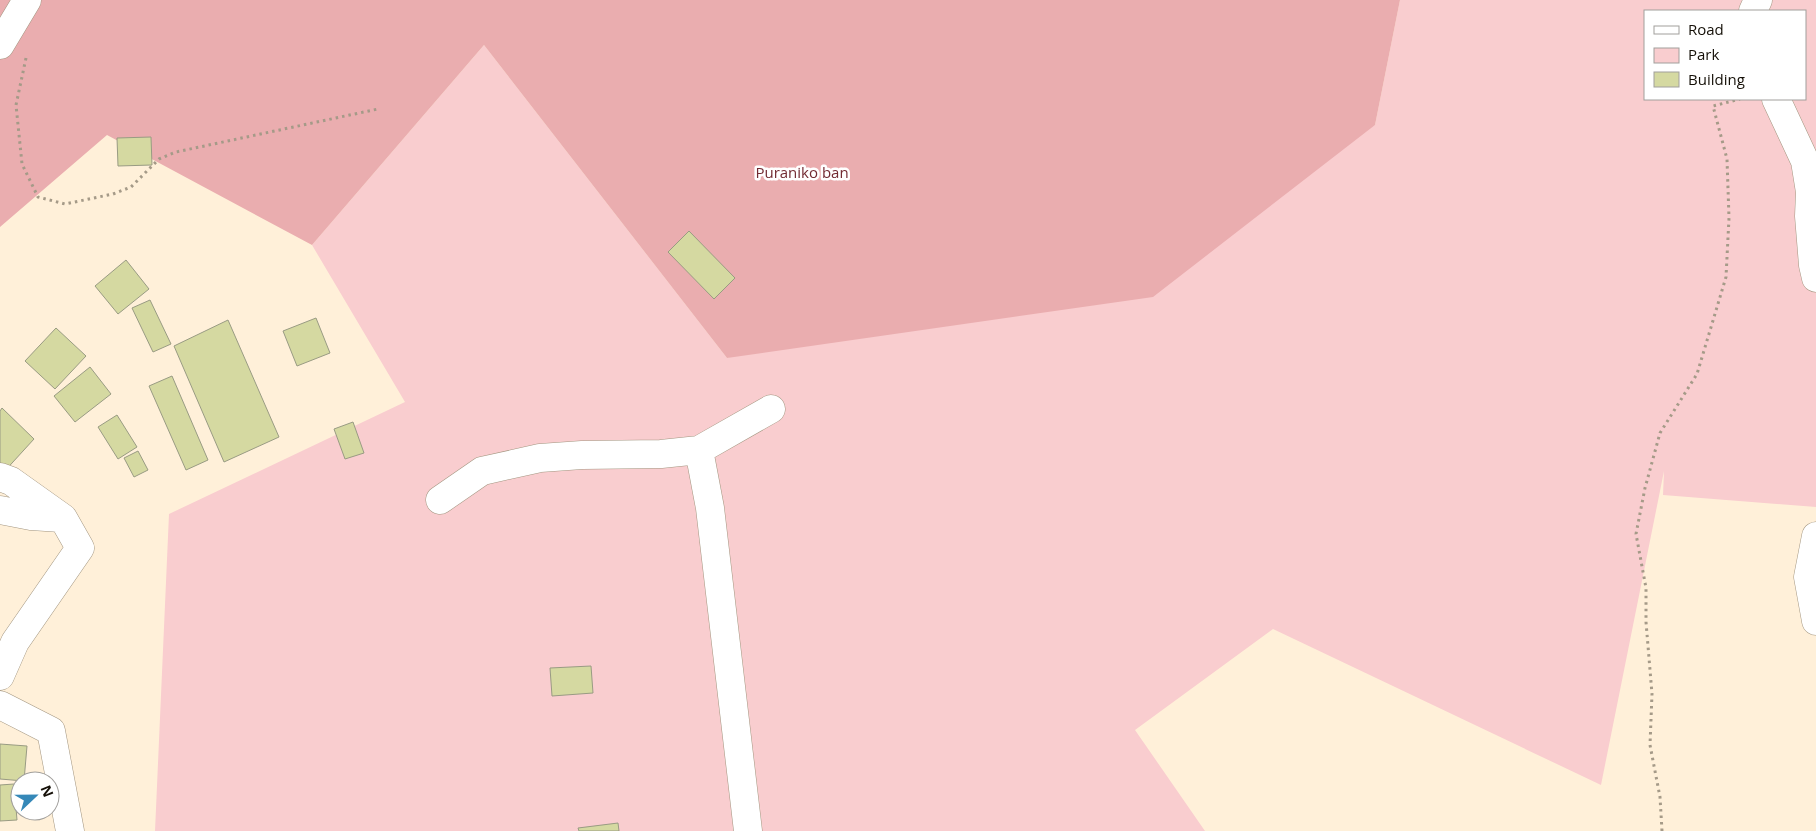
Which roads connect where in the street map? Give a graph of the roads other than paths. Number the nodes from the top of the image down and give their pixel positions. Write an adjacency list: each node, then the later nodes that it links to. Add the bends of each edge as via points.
1 (26, 0): 2 (street)
2 (0, 45)
3 (1776, 100): 4 (street, via 1806,162)
4 (1816, 278)
5 (771, 409): 6 (street)
6 (699, 450): 8 (street, via 540,458 482,472); 16 (street, via 710,508)
7 (0, 477): 10 (street, via 11,481)
8 (440, 500)
9 (0, 510): 10 (street)
10 (62, 518): 13 (street, via 80,548 15,642)
11 (1816, 536): 12 (street, via 1808,577)
12 (1816, 621)
13 (0, 676)
14 (0, 705): 15 (street, via 51,731)
15 (70, 831)
16 (748, 831)

